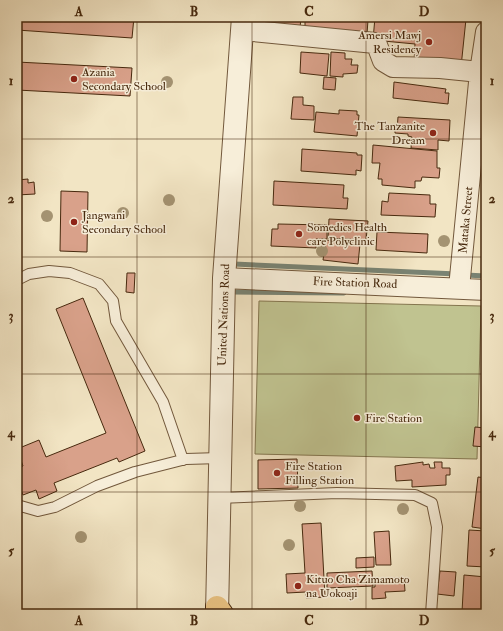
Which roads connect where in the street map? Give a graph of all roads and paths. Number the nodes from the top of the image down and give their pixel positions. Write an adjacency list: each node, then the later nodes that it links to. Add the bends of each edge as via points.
1 (248, 24): 3 (street, via 375,43 383,61 393,67); 4 (street, United Nations Road)
2 (486, 32): 3 (street, Mataka Street)
3 (480, 72): 6 (street, Mataka Street)
4 (224, 278): 6 (street, Fire Station Road); 8 (street, United Nations Road)
5 (17, 280): 9 (lane, via 29,274 70,273 99,284 113,301 116,321 163,402)
6 (459, 288): 7 (street, Fire Station Road)
7 (486, 290)
8 (220, 458): 9 (lane); 10 (street, United Nations Road)
9 (183, 460): 11 (lane, via 135,472 97,486 55,507 38,511)
10 (219, 498): 12 (street, United Nations Road); 13 (lane, via 337,493 415,495 432,504 437,527)
11 (17, 505)
12 (218, 612)
13 (431, 614)

